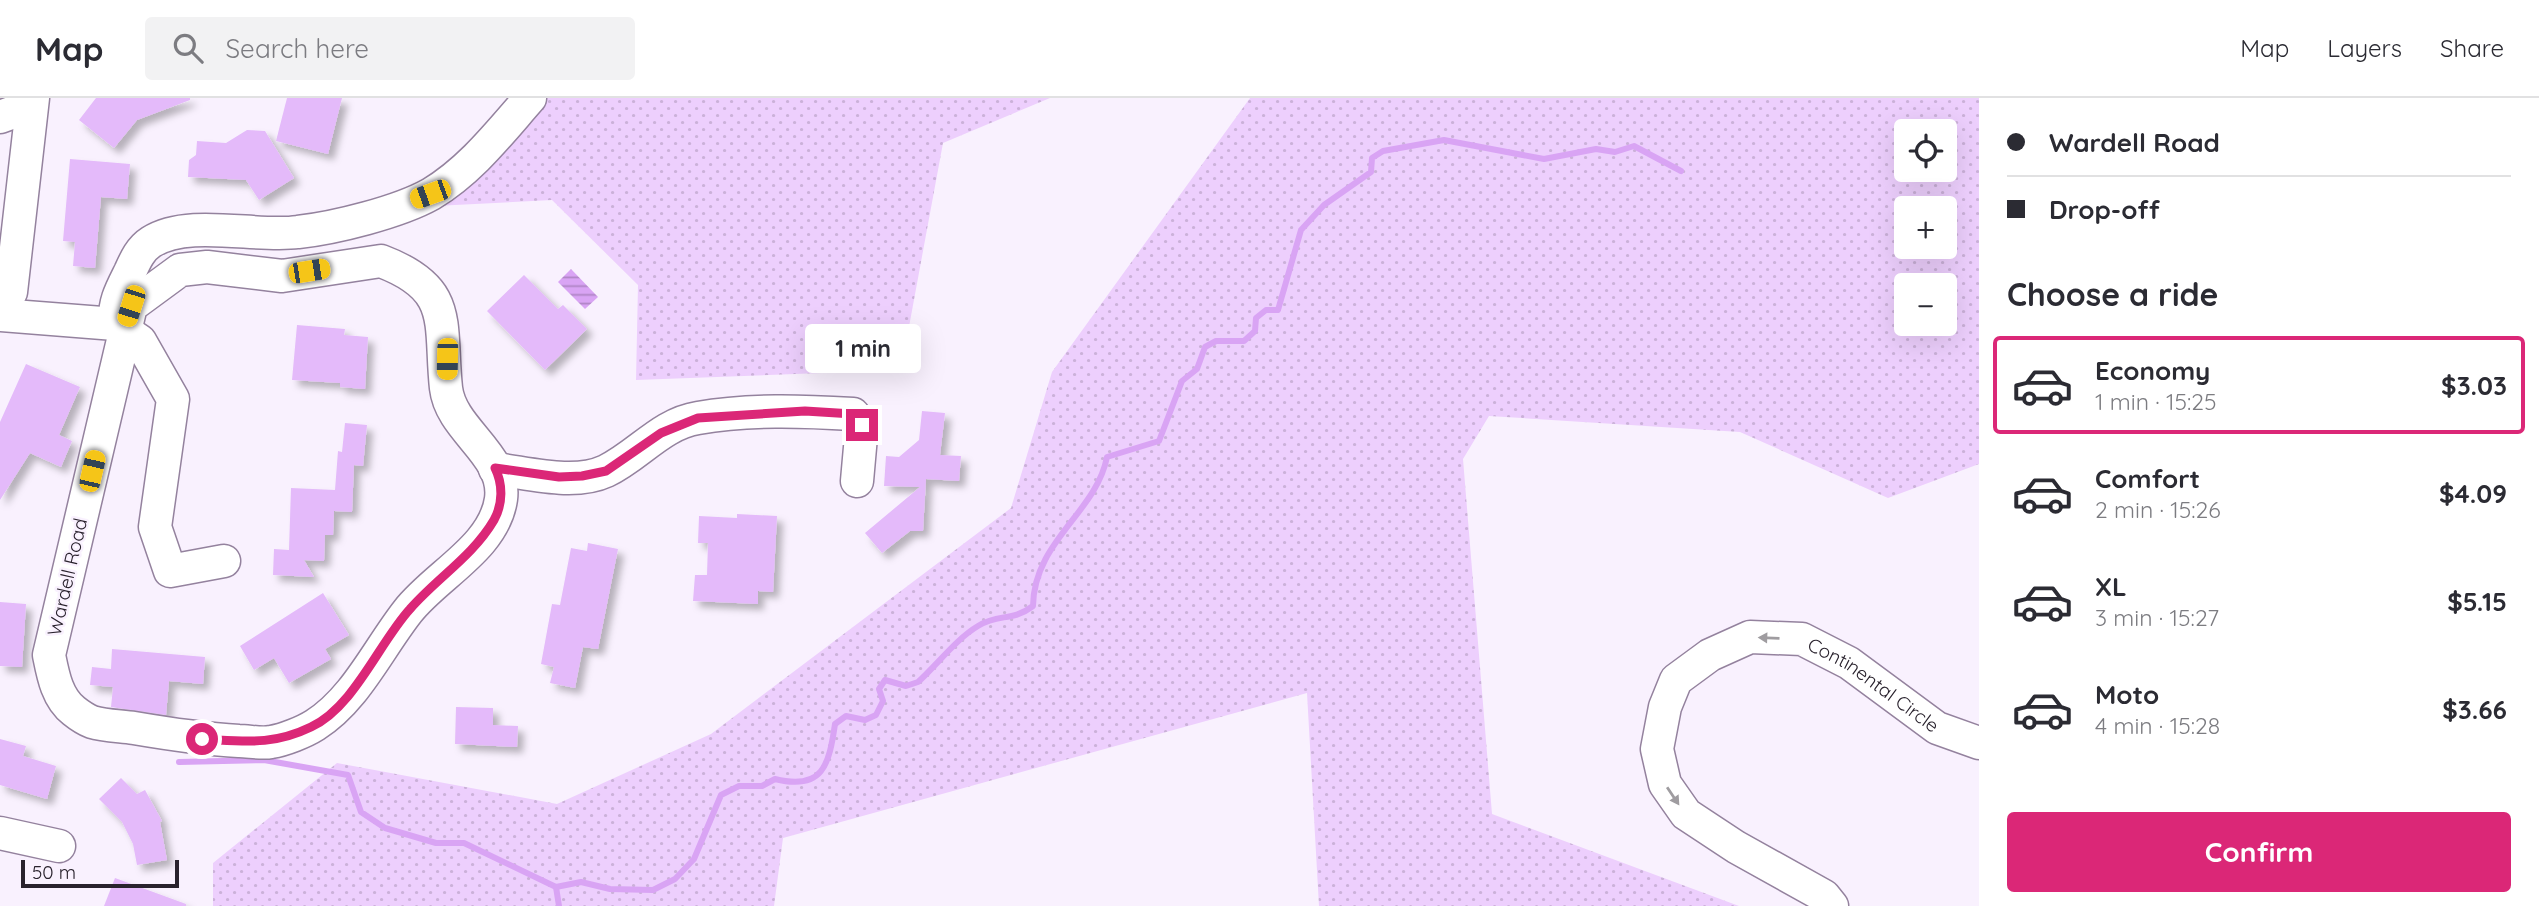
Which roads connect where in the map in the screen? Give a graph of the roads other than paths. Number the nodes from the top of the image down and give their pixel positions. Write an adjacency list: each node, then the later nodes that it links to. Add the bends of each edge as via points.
1 (530, 98): 5 (street, Wardell Road, via 477,158 430,194 356,221 297,233 177,233 152,242 139,254 114,304)
2 (31, 102): 3 (street); 4 (street, via 11,292)
3 (0, 117)
4 (0, 313): 5 (street)
5 (119, 327): 6 (street, Wardell Road, via 131,306 180,270 217,268 282,276 381,261 408,272 438,305 447,359 446,390 456,417); 6 (street, Wardell Road, via 49,655 57,689 72,710 91,721 202,739 270,742 314,727 341,704 410,609 471,552 496,518 501,498); 8 (street, via 140,341 173,399 155,527 170,571)
6 (495, 468): 7 (street, via 582,476 606,471 661,433 698,418 805,411 853,414 862,425)
7 (857, 481)
8 (224, 561)
9 (1979, 743): 12 (street, Continental Circle, one-way to 12, via 1937,728 1849,663 1802,639 1750,637 1710,655 1676,680 1657,749 1665,784 1686,814 1824,896)
10 (0, 833): 11 (street)
11 (59, 846)
12 (1832, 906)

